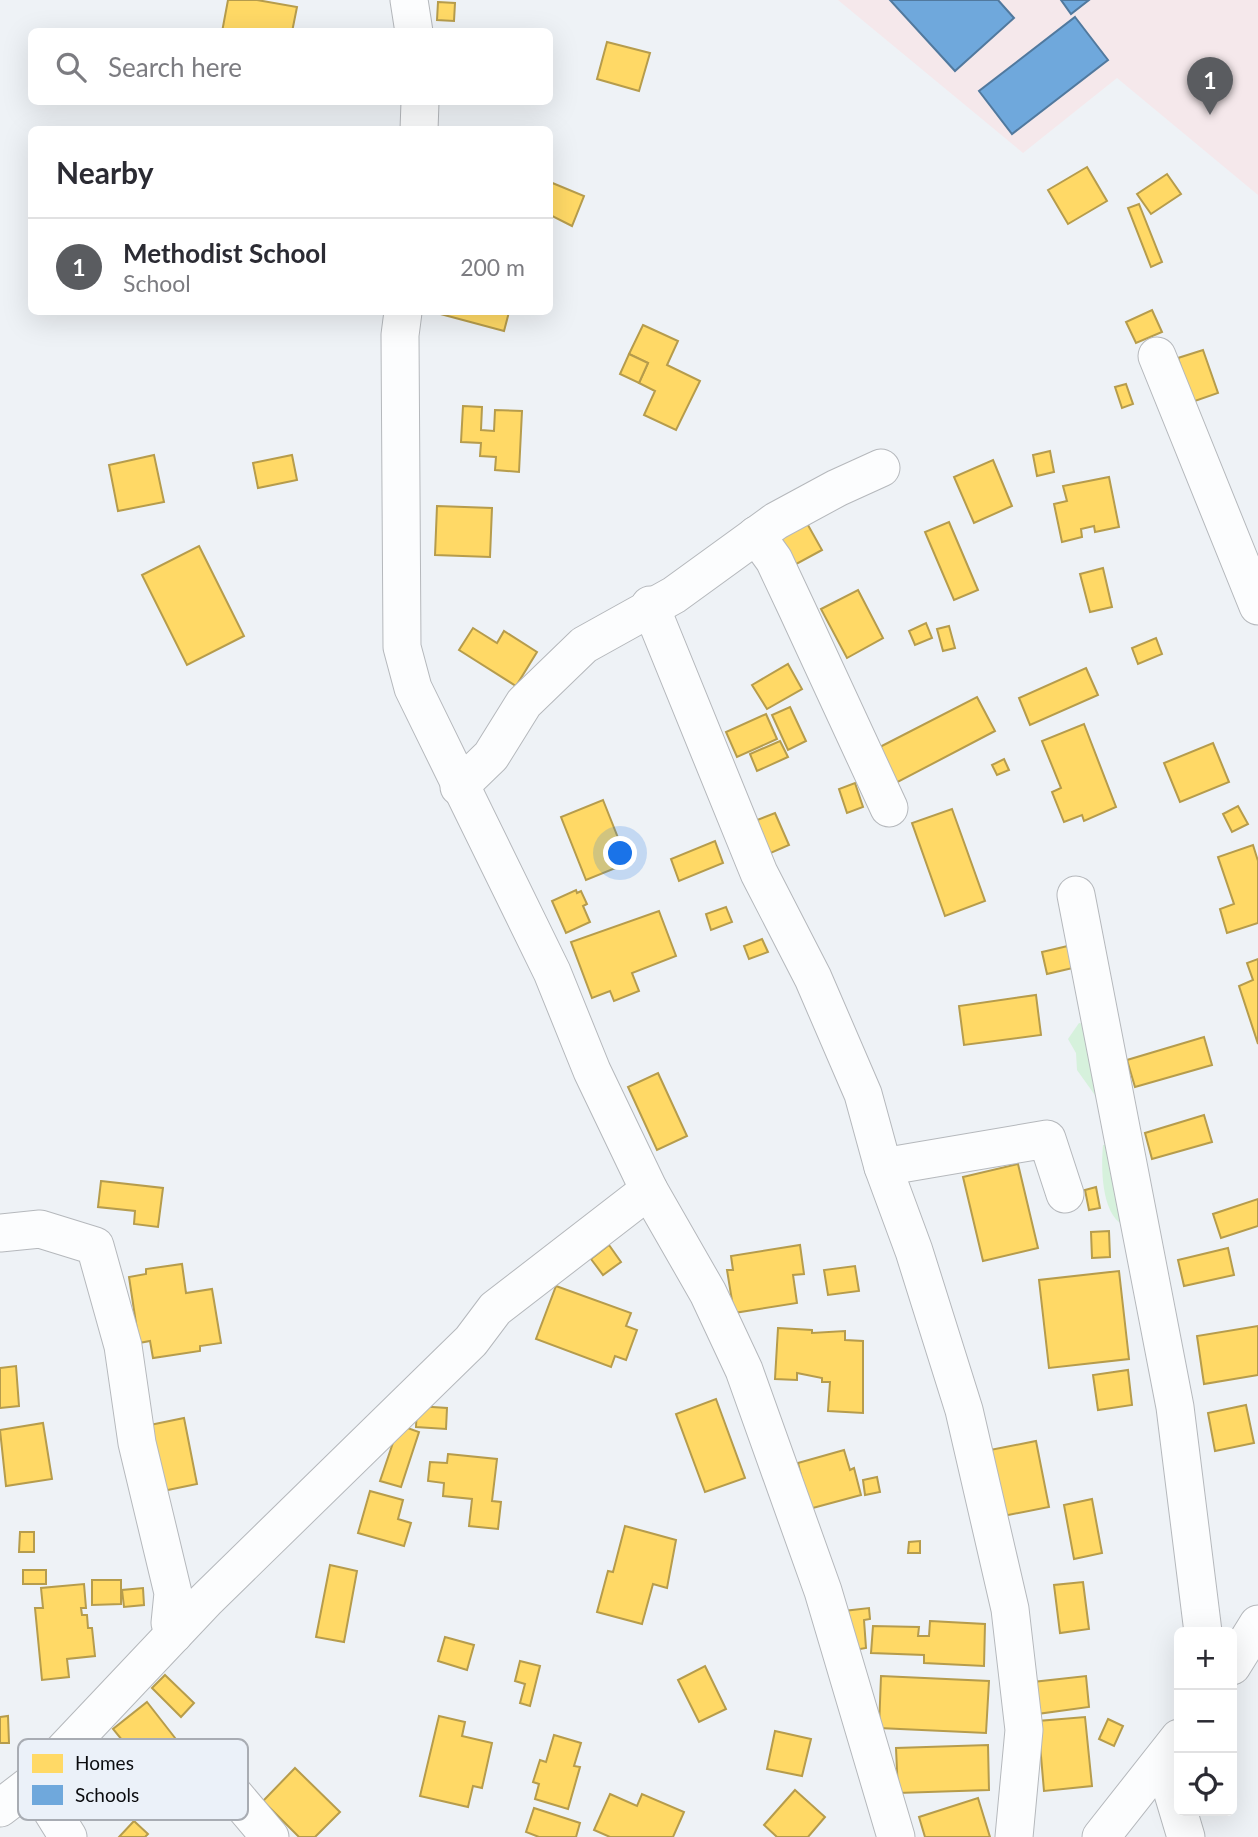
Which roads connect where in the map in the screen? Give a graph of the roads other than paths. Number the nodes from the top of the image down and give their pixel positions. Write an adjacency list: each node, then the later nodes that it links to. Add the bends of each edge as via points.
1 (409, 0): 2 (street)
2 (413, 28)
3 (420, 105): 4 (street)
4 (419, 126)
5 (403, 315): 11 (street, via 402,647 413,688)
6 (1157, 356): 10 (street)
7 (881, 468): 8 (street)
8 (756, 535): 9 (street, via 674,595); 12 (street, via 792,597)
9 (650, 605): 11 (street, via 584,645 524,703 491,756); 14 (street, via 759,873 813,978 863,1094)
10 (1258, 606)
11 (459, 787): 15 (street, via 506,874)
12 (889, 808)
13 (1076, 895): 19 (street, via 1175,1407)
14 (883, 1167): 16 (street, via 1047,1139); 31 (street, via 964,1410 1010,1609 1024,1730)
15 (649, 1190): 20 (street, via 495,1308 471,1340); 30 (street, via 709,1293 744,1370 823,1591)
16 (1065, 1194)
17 (0, 1233): 20 (street, via 40,1228 95,1247 123,1346 137,1443 173,1593 170,1623)
18 (1258, 1624): 21 (street)
19 (1202, 1627)
20 (174, 1634): 22 (street)
21 (1237, 1658)
22 (75, 1739)
23 (1171, 1749): 32 (street); 33 (street)
24 (18, 1794): 25 (street)
25 (0, 1808)
26 (248, 1811): 29 (street)
27 (57, 1820): 28 (street)
28 (68, 1837)
29 (270, 1837)
30 (897, 1837)
31 (1014, 1837)
32 (1101, 1837)
33 (1186, 1837)

